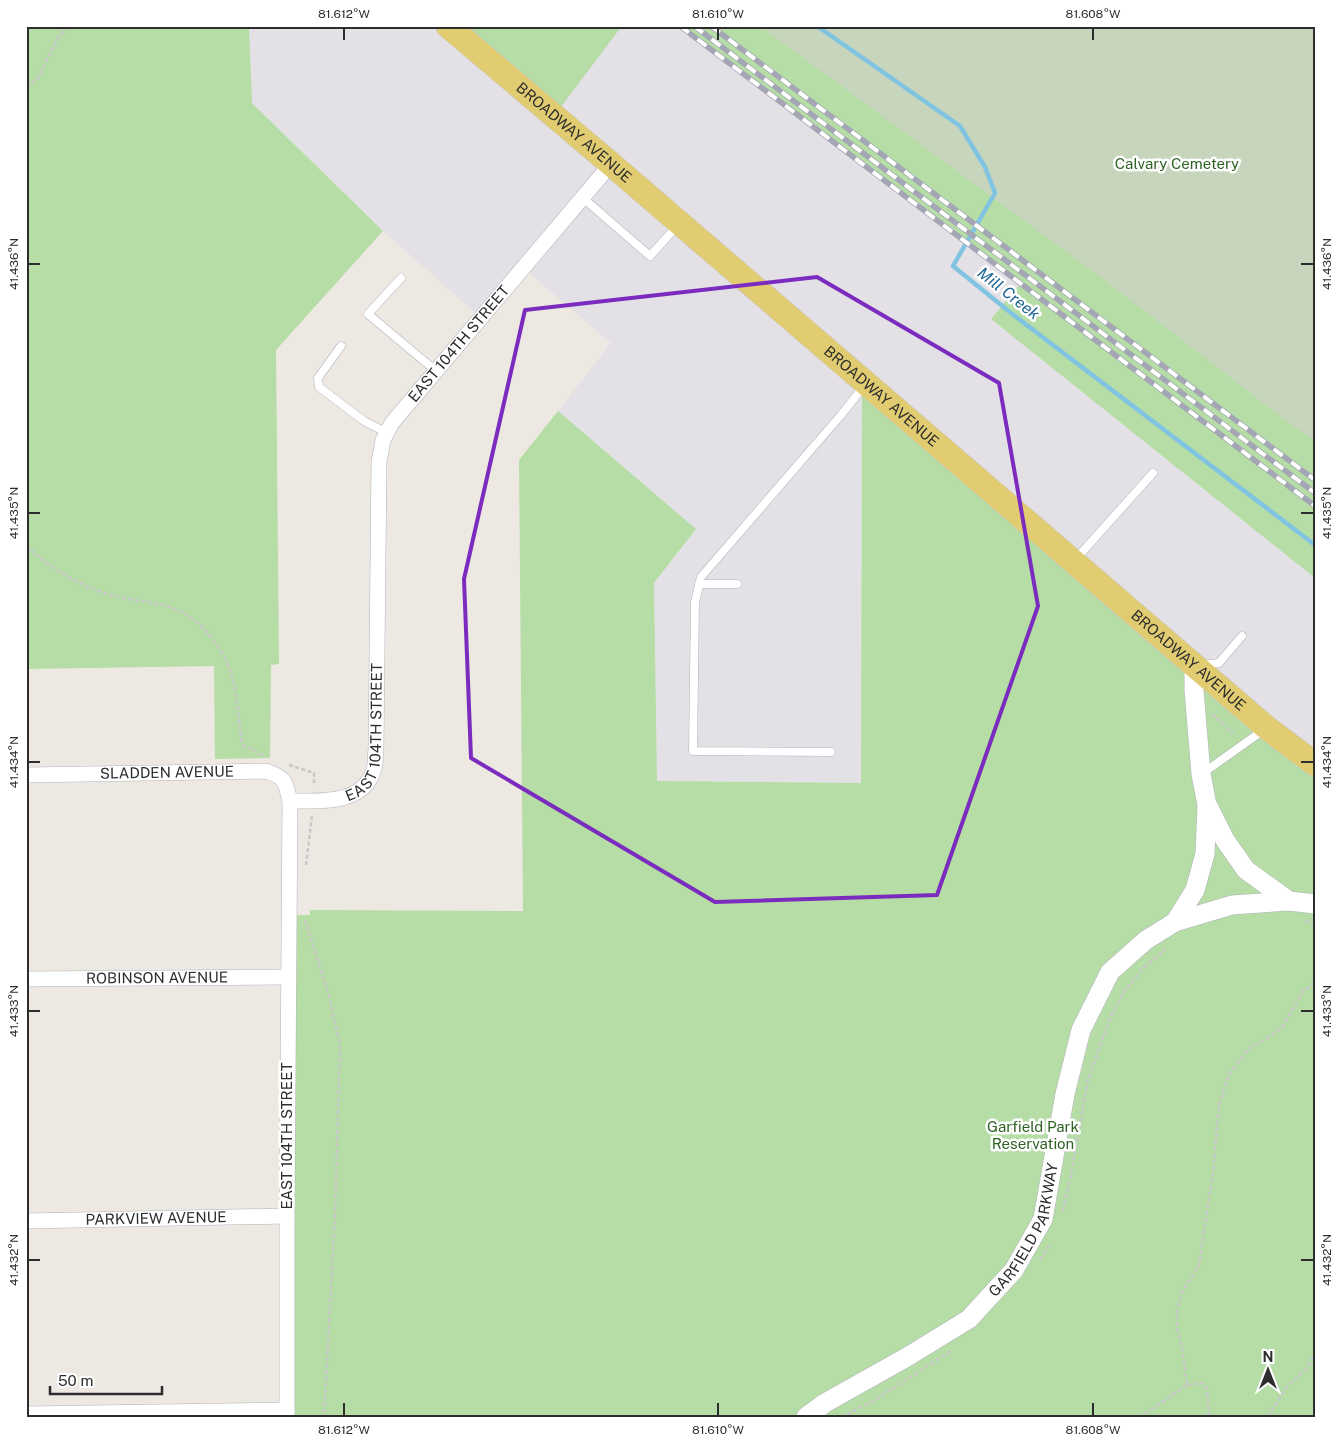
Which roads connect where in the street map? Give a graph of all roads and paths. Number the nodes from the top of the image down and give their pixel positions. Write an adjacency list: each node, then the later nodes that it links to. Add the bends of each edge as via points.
1 (69, 26): 3 (path, via 58,38 38,78)
2 (448, 26): 4 (main road, BROADWAY AVENUE)
3 (26, 86)
4 (611, 164): 5 (street, EAST 104TH STREET); 6 (main road, BROADWAY AVENUE)
5 (582, 198): 6 (lane, via 650,256); 9 (street, EAST 104TH STREET)
6 (680, 223): 10 (main road, BROADWAY AVENUE)
7 (401, 278): 9 (lane, via 368,314)
8 (341, 346): 11 (lane, via 318,378 319,388 364,421)
9 (436, 371): 11 (street, EAST 104TH STREET)
10 (867, 384): 14 (main road, BROADWAY AVENUE); 15 (lane, via 701,577)
11 (387, 432): 29 (street, EAST 104TH STREET, via 382,440 379,462 374,768 368,783 347,796 334,800)
12 (1153, 473): 14 (lane)
13 (26, 546): 23 (path, via 45,563 102,593 176,609 193,619 222,652 233,680 242,745)
14 (1074, 562): 18 (main road, BROADWAY AVENUE)
15 (699, 584): 16 (lane); 22 (lane, via 694,602 693,751)
16 (737, 584)
17 (1242, 636): 18 (lane, via 1218,663)
18 (1194, 666): 20 (main road, BROADWAY AVENUE); 26 (street, GARFIELD PARKWAY)
19 (1210, 712): 21 (path)
20 (1267, 728): 25 (main road, BROADWAY AVENUE); 26 (lane)
21 (1233, 733)
22 (831, 752)
23 (270, 758)
24 (285, 764): 28 (path, via 314,773)
25 (1315, 764)
26 (1201, 774): 30 (street, GARFIELD PARKWAY)
27 (26, 775): 29 (street, SLADDEN AVENUE, via 266,771 280,776)
28 (313, 789)
29 (290, 801): 37 (street, EAST 104TH STREET)
30 (1207, 805): 33 (street, GARFIELD PARKWAY, via 1225,840 1246,870); 36 (street, GARFIELD PARKWAY, via 1204,854 1195,890)
31 (312, 813): 32 (path)
32 (305, 867)
33 (1289, 901): 34 (street, GARFIELD PARKWAY); 36 (street, GARFIELD PARKWAY, via 1232,905)
34 (1315, 904)
35 (304, 917): 47 (path, via 328,992 340,1046)
36 (1175, 922): 48 (street, GARFIELD PARKWAY, via 1146,940 1110,972 1081,1030 1065,1094 1043,1219 1014,1270 968,1318)
37 (288, 977): 38 (street, ROBINSON AVENUE); 40 (street, EAST 104TH STREET)
38 (26, 979)
39 (1315, 983): 43 (path, via 1303,991 1284,1025 1250,1048 1229,1074 1219,1105 1199,1266 1182,1292 1177,1310)
40 (287, 1216): 41 (street, PARKVIEW AVENUE); 45 (street, EAST 104TH STREET)
41 (26, 1221)
42 (1315, 1354): 52 (path, via 1286,1388)
43 (1186, 1385): 50 (path); 51 (path, via 1202,1383 1207,1389)
44 (849, 1412): 49 (path)
45 (287, 1413): 46 (street)
46 (26, 1414)
47 (324, 1417)
48 (806, 1417)
49 (851, 1417)
50 (1140, 1417)
51 (1209, 1417)
52 (1270, 1417)

